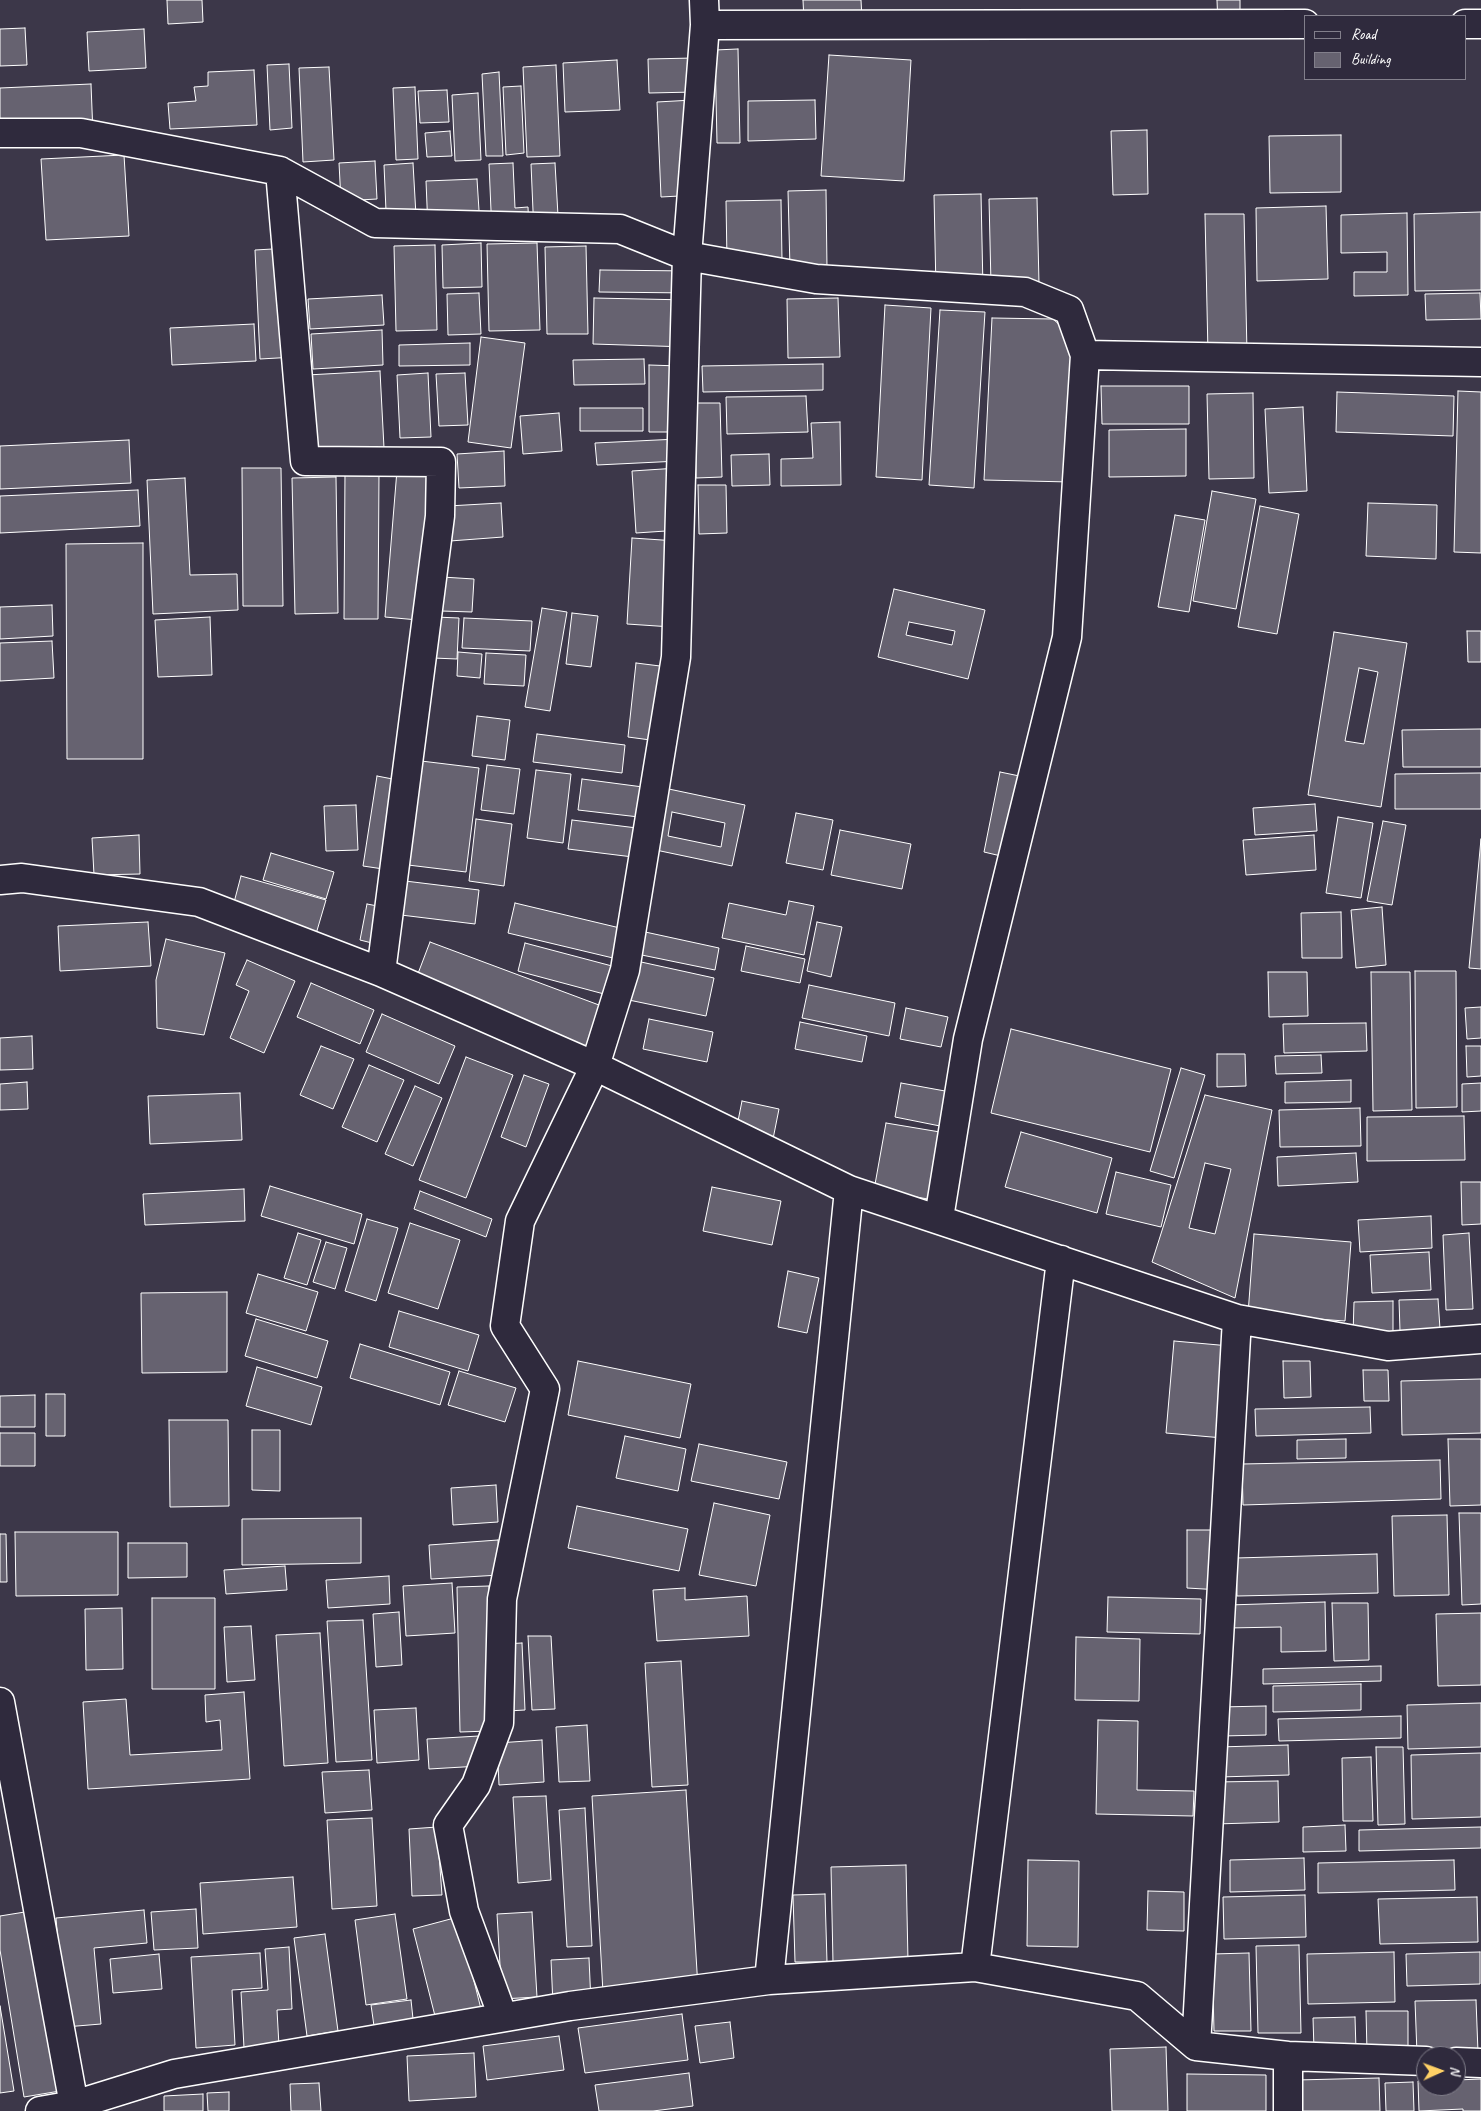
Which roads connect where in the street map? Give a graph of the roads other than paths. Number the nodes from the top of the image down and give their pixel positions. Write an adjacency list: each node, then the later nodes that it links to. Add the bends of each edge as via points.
1 (705, 12): 2 (street); 7 (street)
2 (1304, 24)
3 (1466, 24): 4 (street)
4 (1481, 24)
5 (0, 133): 6 (street, via 81,133)
6 (280, 171): 7 (street, via 375,223 620,229); 11 (street, via 305,461 441,462 440,516)
7 (687, 256): 8 (street, via 816,279 1025,292 1069,310); 12 (street, via 676,657 625,970)
8 (1085, 355): 9 (street); 14 (street, via 1067,638 968,1039)
9 (1481, 362)
10 (0, 880): 11 (street, via 22,878 199,902)
11 (381, 972): 12 (street)
12 (595, 1066): 13 (street); 21 (street, via 520,1222 505,1326 545,1389 502,1600 499,1724 476,1785 448,1825 464,1911)
13 (849, 1190): 14 (street); 20 (street)
14 (939, 1218): 15 (street)
15 (1061, 1260): 16 (street); 19 (street)
16 (1237, 1319): 17 (street, via 1388,1346); 22 (street)
17 (1481, 1339)
18 (0, 1702): 27 (street)
19 (975, 1967): 20 (street); 22 (street, via 1137,1996)
20 (769, 1980): 21 (street)
21 (503, 2017): 27 (street, via 174,2074)
22 (1196, 2046): 23 (street)
23 (1288, 2056): 24 (street); 29 (street)
24 (1416, 2061)
25 (1466, 2062): 26 (street)
26 (1481, 2063)
27 (74, 2105): 28 (street)
28 (40, 2111)
29 (1288, 2111)

